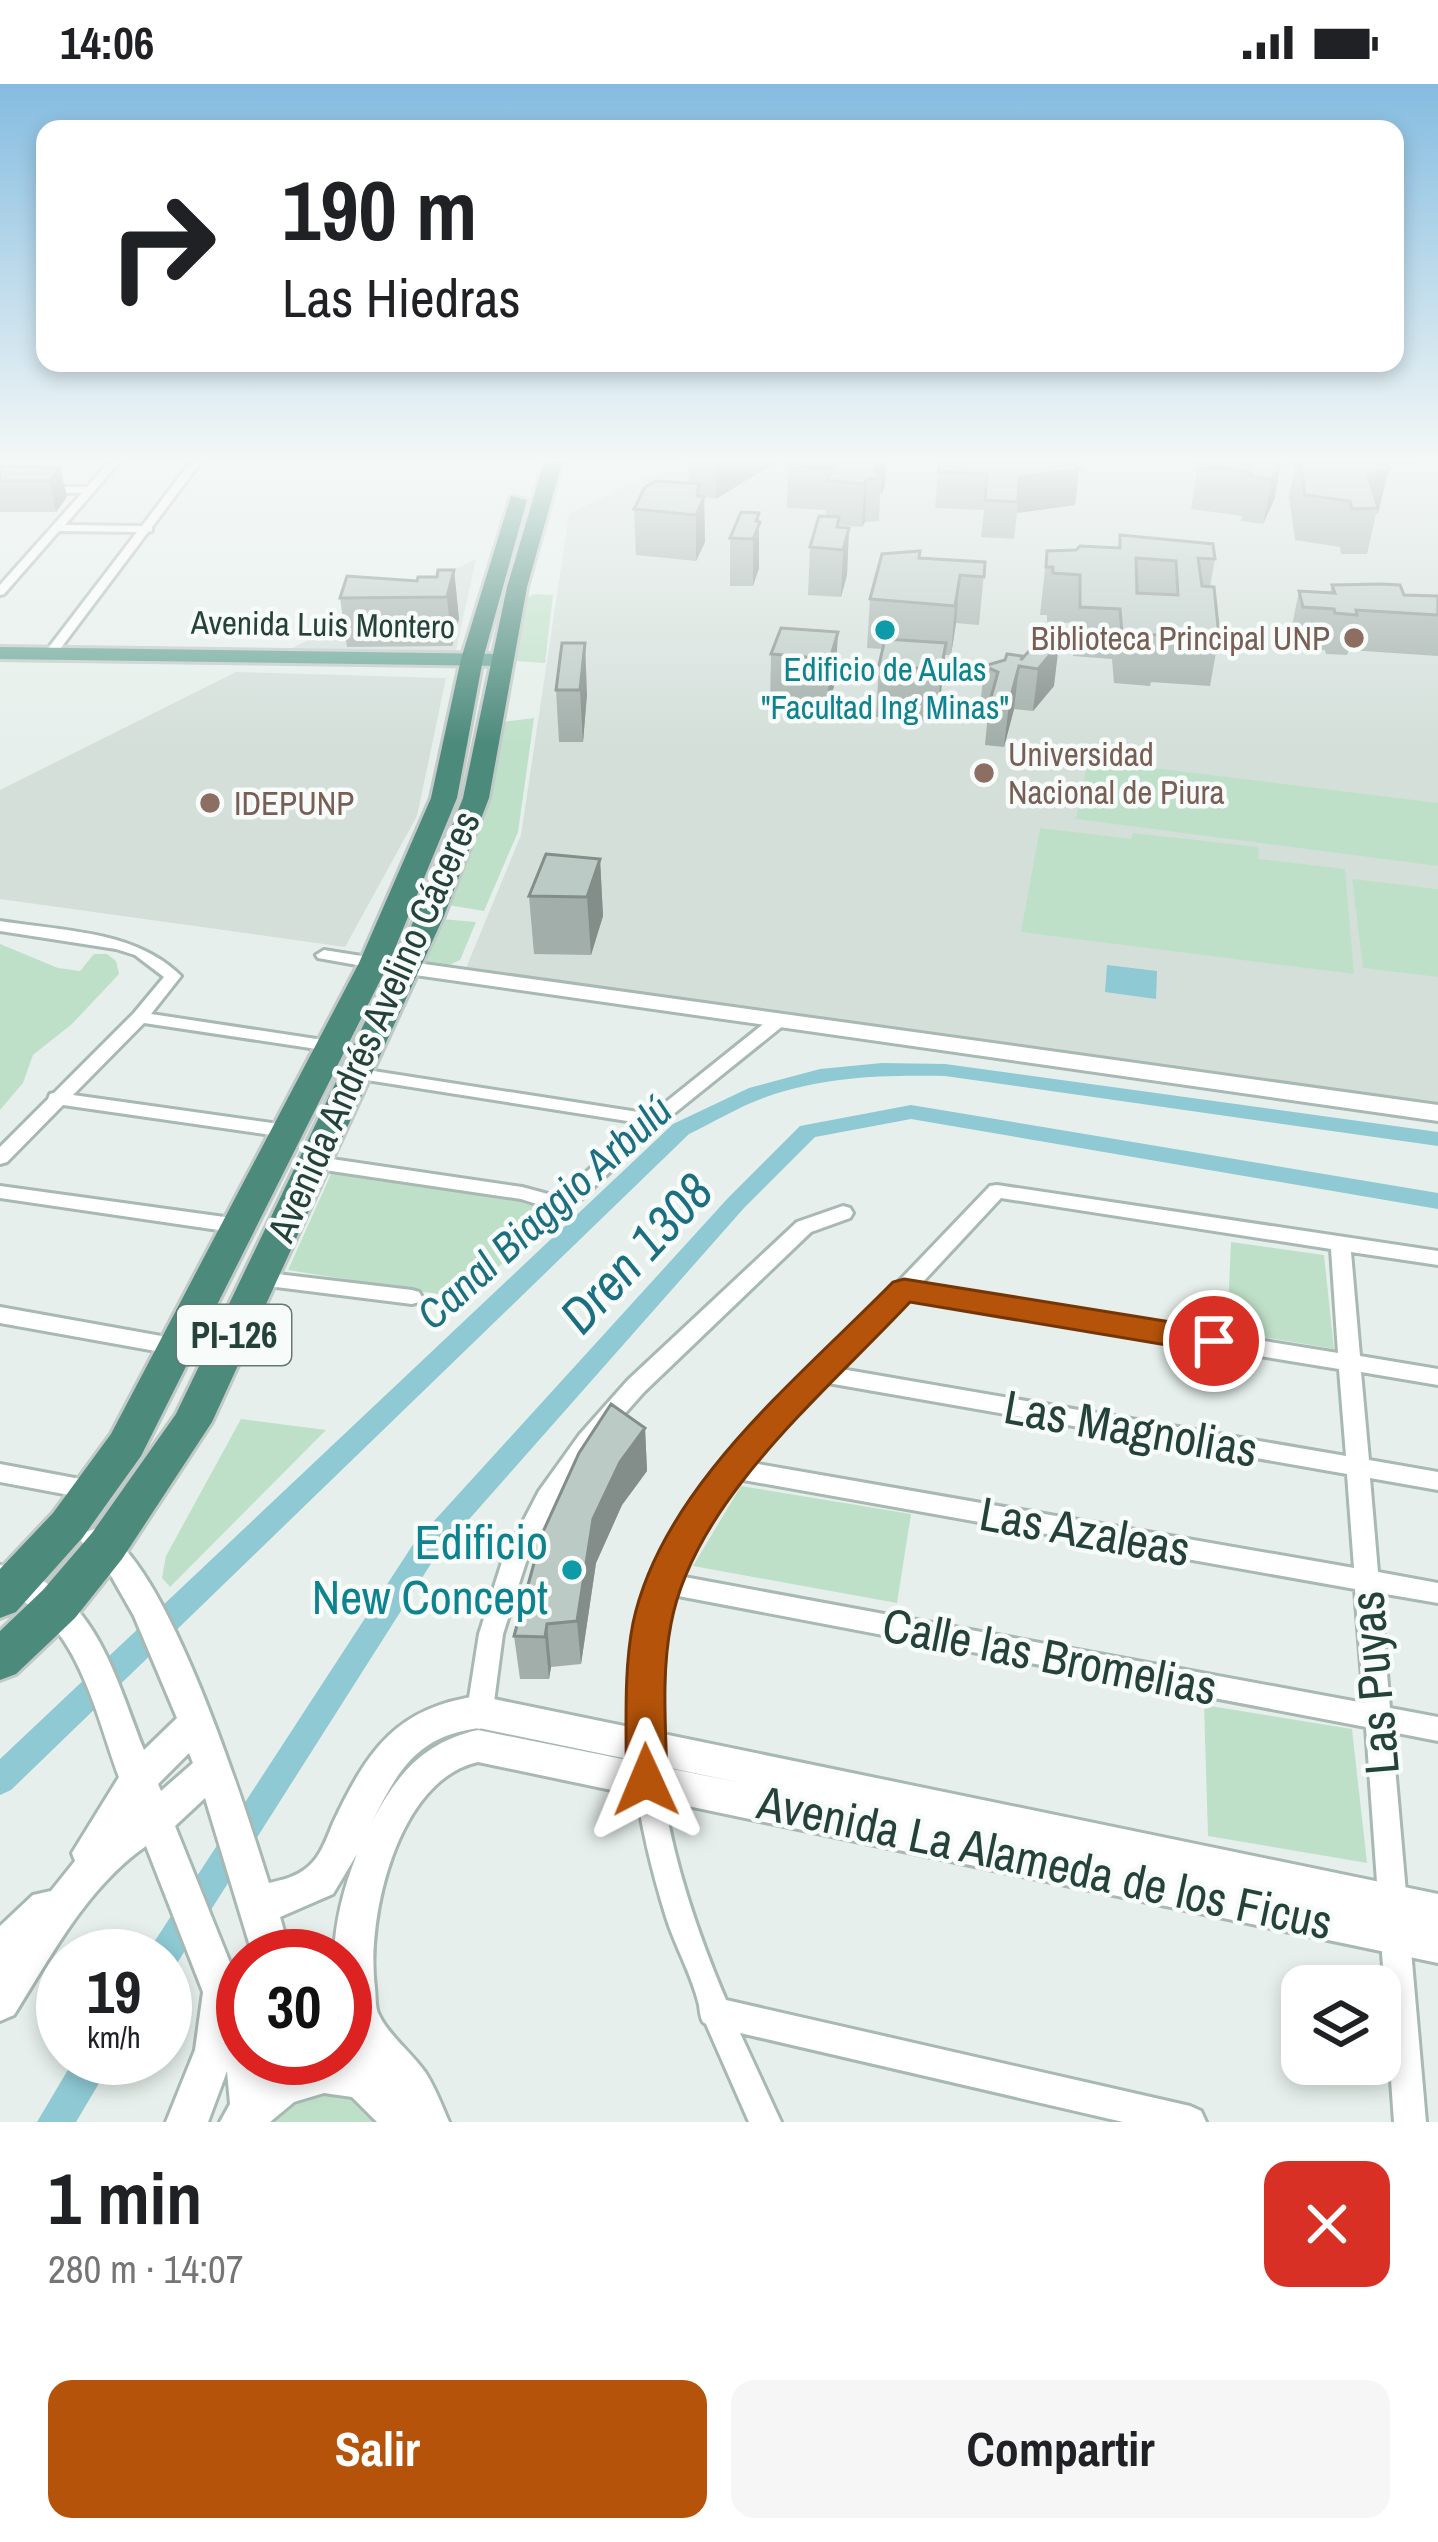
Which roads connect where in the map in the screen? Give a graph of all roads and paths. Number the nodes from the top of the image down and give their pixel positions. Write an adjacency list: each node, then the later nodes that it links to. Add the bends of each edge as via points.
1 (33, 554): 5 (street)
2 (128, 554): 7 (street)
3 (504, 554): 9 (highway, Avenida Andrés Avelino Cáceres)
4 (526, 554): 10 (highway, Avenida Andrés Avelino Cáceres)
5 (0, 592)
6 (0, 653): 7 (main road, Avenida Luis Montero)
7 (50, 654): 9 (main road, Avenida Luis Montero)
8 (0, 663): 9 (main road, Avenida Luis Montero)
9 (470, 666): 10 (main road, Avenida Luis Montero); 13 (highway, Avenida Andrés Avelino Cáceres, via 444,798)
10 (501, 666): 13 (highway, Avenida Andrés Avelino Cáceres, via 458,851)
11 (0, 926): 14 (street, via 142,952 173,976)
12 (324, 955): 13 (street)
13 (389, 965): 15 (street); 16 (highway, Avenida Andrés Avelino Cáceres / PI-126)
14 (140, 1017): 16 (street); 17 (street)
15 (778, 1021): 18 (street); 19 (street)
16 (342, 1059): 19 (street); 20 (highway, Avenida Andrés Avelino Cáceres / PI-126); 22 (highway, Avenida Andrés Avelino Cáceres / PI-126)
17 (56, 1098): 20 (street); 21 (street)
18 (1438, 1113)
19 (655, 1120): 22 (street, via 562,1205)
20 (286, 1131): 25 (highway, Avenida Andrés Avelino Cáceres / PI-126)
21 (0, 1157)
22 (311, 1162): 28 (highway, Avenida Andrés Avelino Cáceres / PI-126)
23 (0, 1192): 25 (street)
24 (843, 1213): 51 (street, via 804,1227 572,1455 538,1508 501,1594)
25 (239, 1226): 32 (highway, Avenida Andrés Avelino Cáceres / PI-126)
26 (1340, 1244): 27 (street); 29 (street, via 998,1191); 33 (street, Las Puyas)
27 (1438, 1258)
28 (260, 1279): 30 (street); 42 (highway, Avenida Andrés Avelino Cáceres / PI-126, via 192,1422)
29 (904, 1290): 33 (street); 34 (street)
30 (412, 1298)
31 (0, 1315): 32 (street)
32 (178, 1347): 40 (highway, Avenida Andrés Avelino Cáceres / PI-126)
33 (1348, 1363): 35 (street); 36 (street, Las Puyas)
34 (823, 1374): 36 (street, Las Magnolias); 37 (street)
35 (1438, 1377)
36 (1357, 1468): 39 (street, Las Magnolias); 43 (street, Las Puyas)
37 (733, 1469): 43 (street, Las Azaleas); 44 (street, via 696,1514)
38 (0, 1474): 40 (street)
39 (1438, 1481)
40 (96, 1491): 41 (highway, Avenida Andrés Avelino Cáceres / PI-126)
41 (68, 1526): 42 (street); 45 (highway, Avenida Andrés Avelino Cáceres / PI-126)
42 (107, 1546): 47 (highway, Avenida Andrés Avelino Cáceres / PI-126); 49 (street, via 140,1591)
43 (1366, 1581): 46 (street, Las Azaleas); 50 (street, Las Puyas)
44 (662, 1583): 50 (street, Calle las Bromelias); 53 (street, via 646,1664)
45 (6, 1586): 47 (street)
46 (1438, 1593)
47 (59, 1604): 48 (highway, Avenida Andrés Avelino Cáceres / PI-126); 54 (street)
48 (0, 1660)
49 (190, 1708): 54 (street); 55 (street)
50 (1377, 1718): 52 (street, Calle las Bromelias); 59 (street, Las Puyas)
51 (479, 1729): 53 (street, Avenida La Alameda de los Ficus); 57 (street, Avenida La Alameda de los Ficus, via 449,1713 408,1736 368,1792 332,1868 291,1897); 61 (street, via 406,1795 372,1854)
52 (1438, 1729)
53 (646, 1764): 59 (street, Avenida La Alameda de los Ficus); 66 (street, via 676,1916)
54 (140, 1777): 56 (street); 63 (street, via 47,1908)
55 (213, 1777): 56 (street); 57 (street)
56 (164, 1834): 64 (street); 65 (street, via 117,1845 90,1872)
57 (256, 1898): 60 (street)
58 (1438, 1913): 59 (street, Avenida La Alameda de los Ficus)
59 (1393, 1919): 62 (street, Avenida La Alameda de los Ficus); 78 (street, Las Puyas)
60 (265, 1929)
61 (353, 1929)
62 (1438, 1944)
63 (0, 1952)
64 (216, 1977)
65 (0, 2001)
66 (713, 2012): 76 (street); 77 (street)
67 (372, 2039): 75 (street)
68 (216, 2042): 73 (street)
69 (246, 2085): 72 (street)
70 (287, 2085): 72 (street)
71 (361, 2085): 74 (street)
72 (246, 2116)
73 (188, 2122)
74 (401, 2122)
75 (428, 2122)
76 (765, 2122)
77 (1190, 2122)
78 (1410, 2122)

